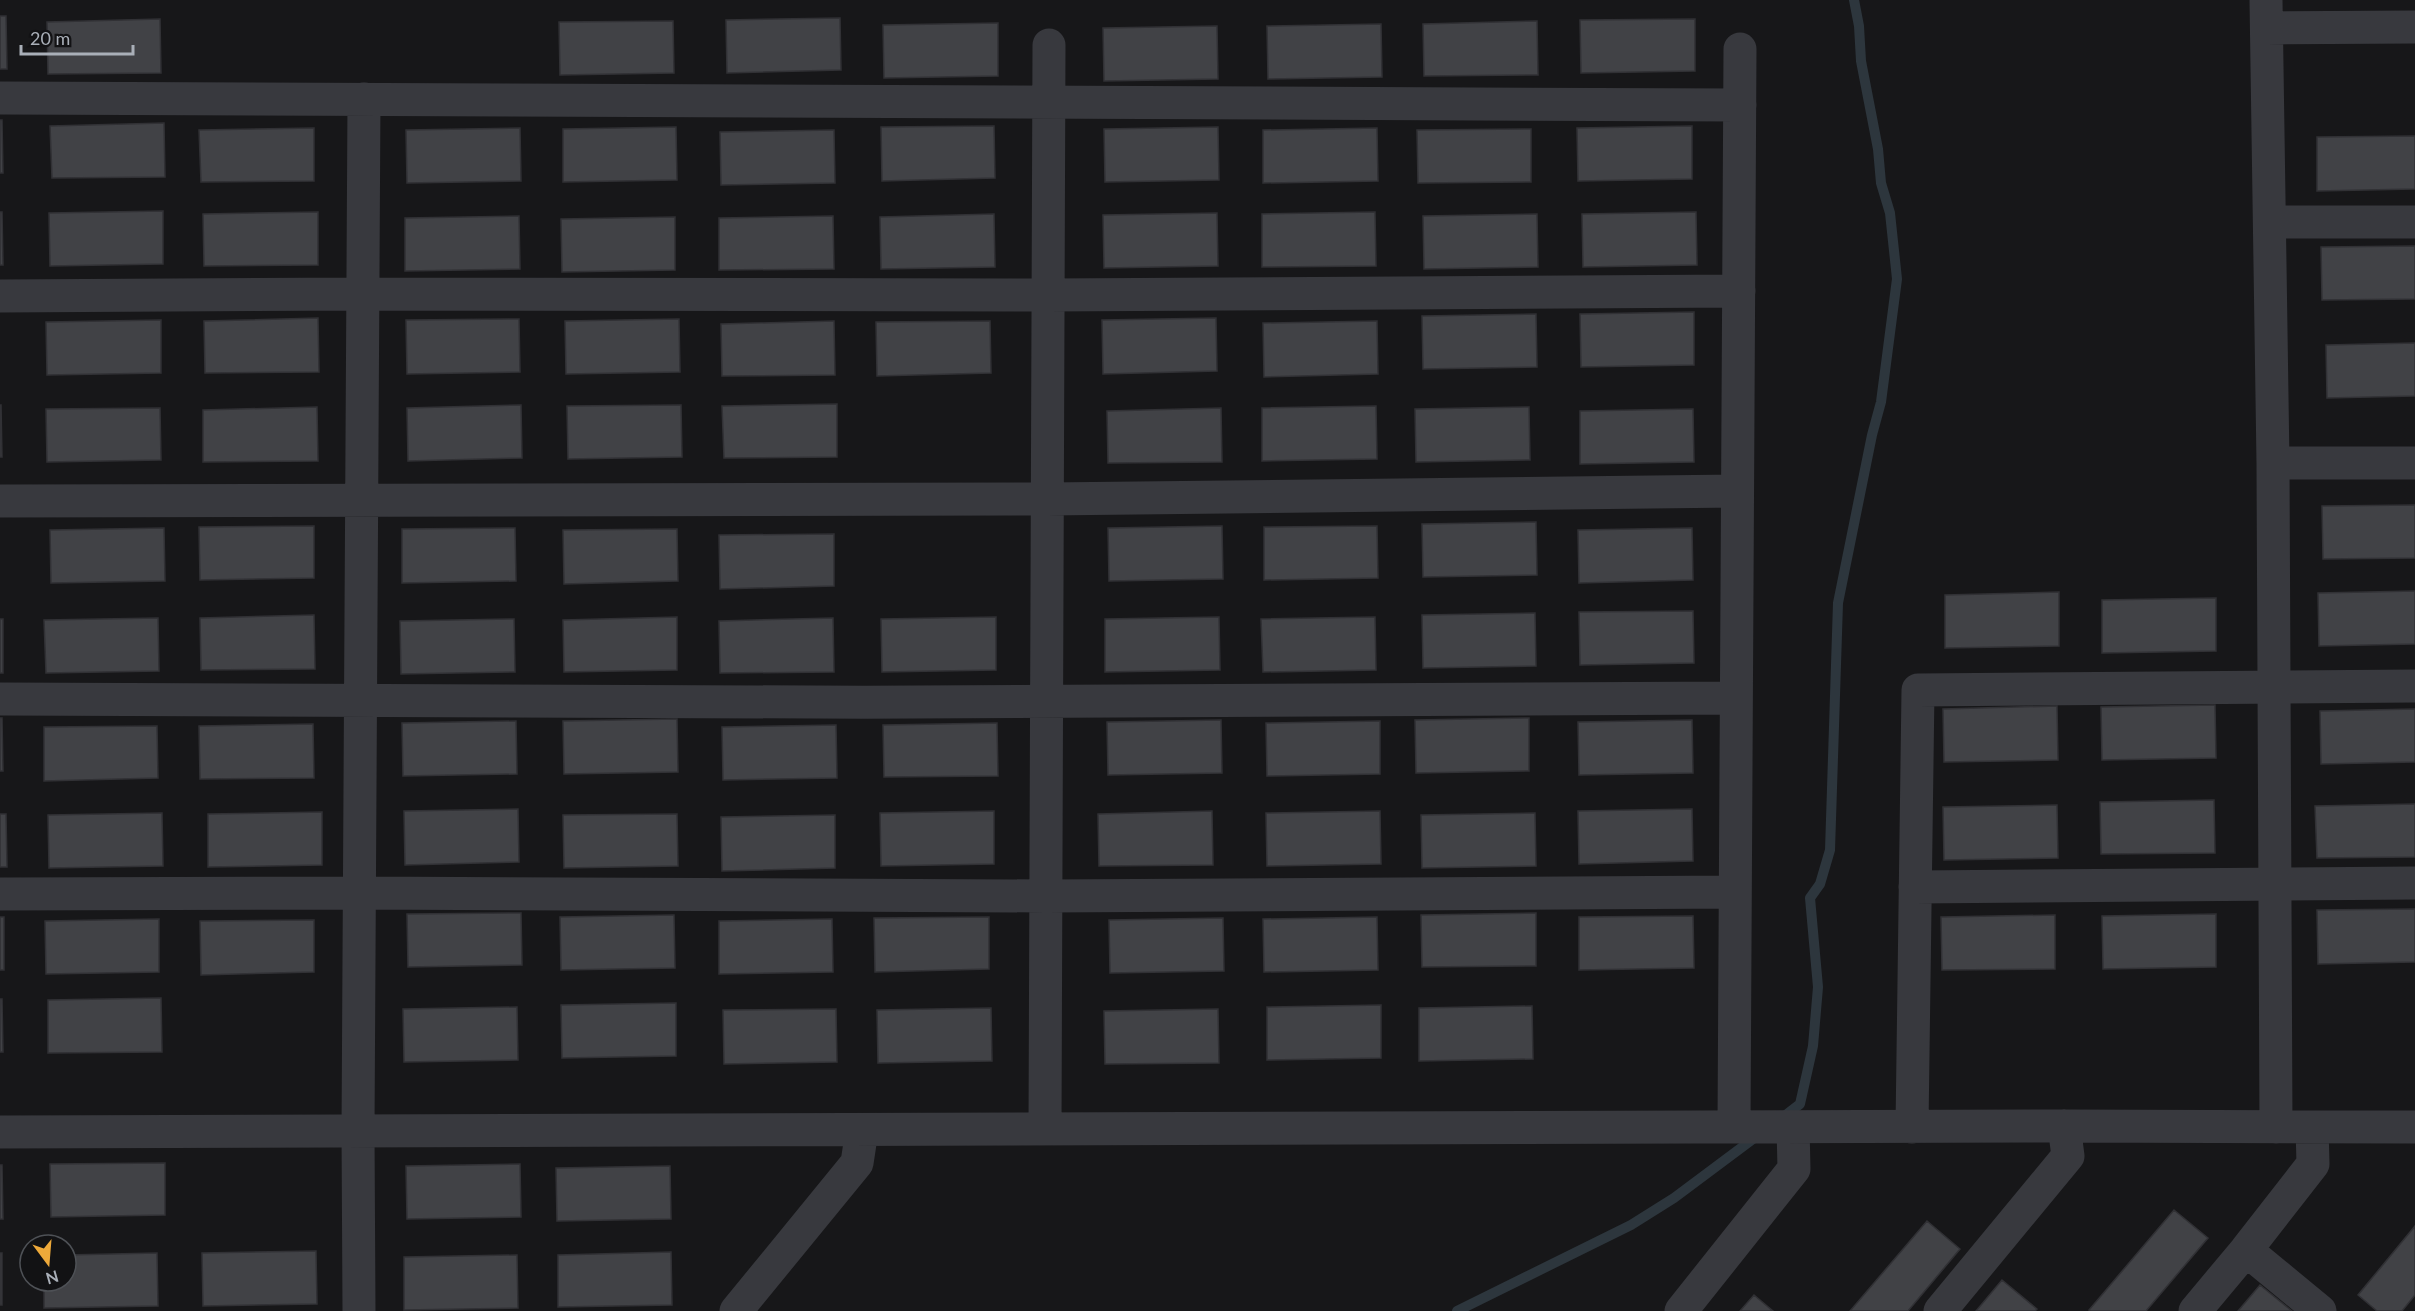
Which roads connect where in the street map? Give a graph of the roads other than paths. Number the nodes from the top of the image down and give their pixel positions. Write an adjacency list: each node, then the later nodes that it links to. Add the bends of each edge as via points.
1 (2266, 14): 2 (street); 9 (street)
2 (2415, 27)
3 (1049, 45): 7 (street)
4 (1740, 49): 8 (street)
5 (0, 98): 6 (street)
6 (364, 99): 7 (street); 12 (street)
7 (1049, 102): 8 (street); 13 (street)
8 (1740, 105): 11 (street)
9 (2270, 222): 10 (street); 15 (street)
10 (2415, 222)
11 (1739, 291): 13 (street); 17 (street)
12 (363, 294): 13 (street); 14 (street); 20 (street)
13 (1048, 295): 18 (street)
14 (0, 296)
15 (2273, 463): 16 (street); 22 (street)
16 (2415, 463)
17 (1737, 491): 18 (street); 24 (street)
18 (1047, 500): 20 (street); 26 (street)
19 (0, 501): 20 (street)
20 (362, 502): 25 (street)
21 (2415, 686): 22 (street)
22 (2274, 687): 27 (street); 29 (street, via 1918,690)
23 (0, 699): 25 (street)
24 (1736, 699): 26 (street); 31 (street)
25 (360, 702): 26 (street); 30 (street)
26 (1047, 704): 33 (street)
27 (2275, 883): 28 (street); 29 (street); 38 (street)
28 (2415, 883)
29 (1915, 887): 37 (street)
30 (359, 892): 32 (street); 33 (street); 43 (street)
31 (1735, 892): 33 (street); 35 (street)
32 (0, 894)
33 (1046, 897): 41 (street)
34 (2064, 1126): 37 (street); 38 (street); 49 (street, via 2068,1156)
35 (1734, 1127): 36 (street); 41 (street)
36 (1792, 1127): 37 (street); 48 (street, via 1794,1169)
37 (1912, 1127)
38 (2276, 1127): 39 (street)
39 (2312, 1127): 40 (street); 45 (street, via 2313,1164)
40 (2415, 1127)
41 (1045, 1129): 42 (street)
42 (862, 1130): 43 (street); 47 (street, via 857,1163)
43 (357, 1131): 44 (street); 46 (street)
44 (0, 1132)
45 (2246, 1251): 50 (street); 51 (street)
46 (359, 1311)
47 (735, 1311)
48 (1681, 1311)
49 (1940, 1311)
50 (2195, 1311)
51 (2320, 1311)

